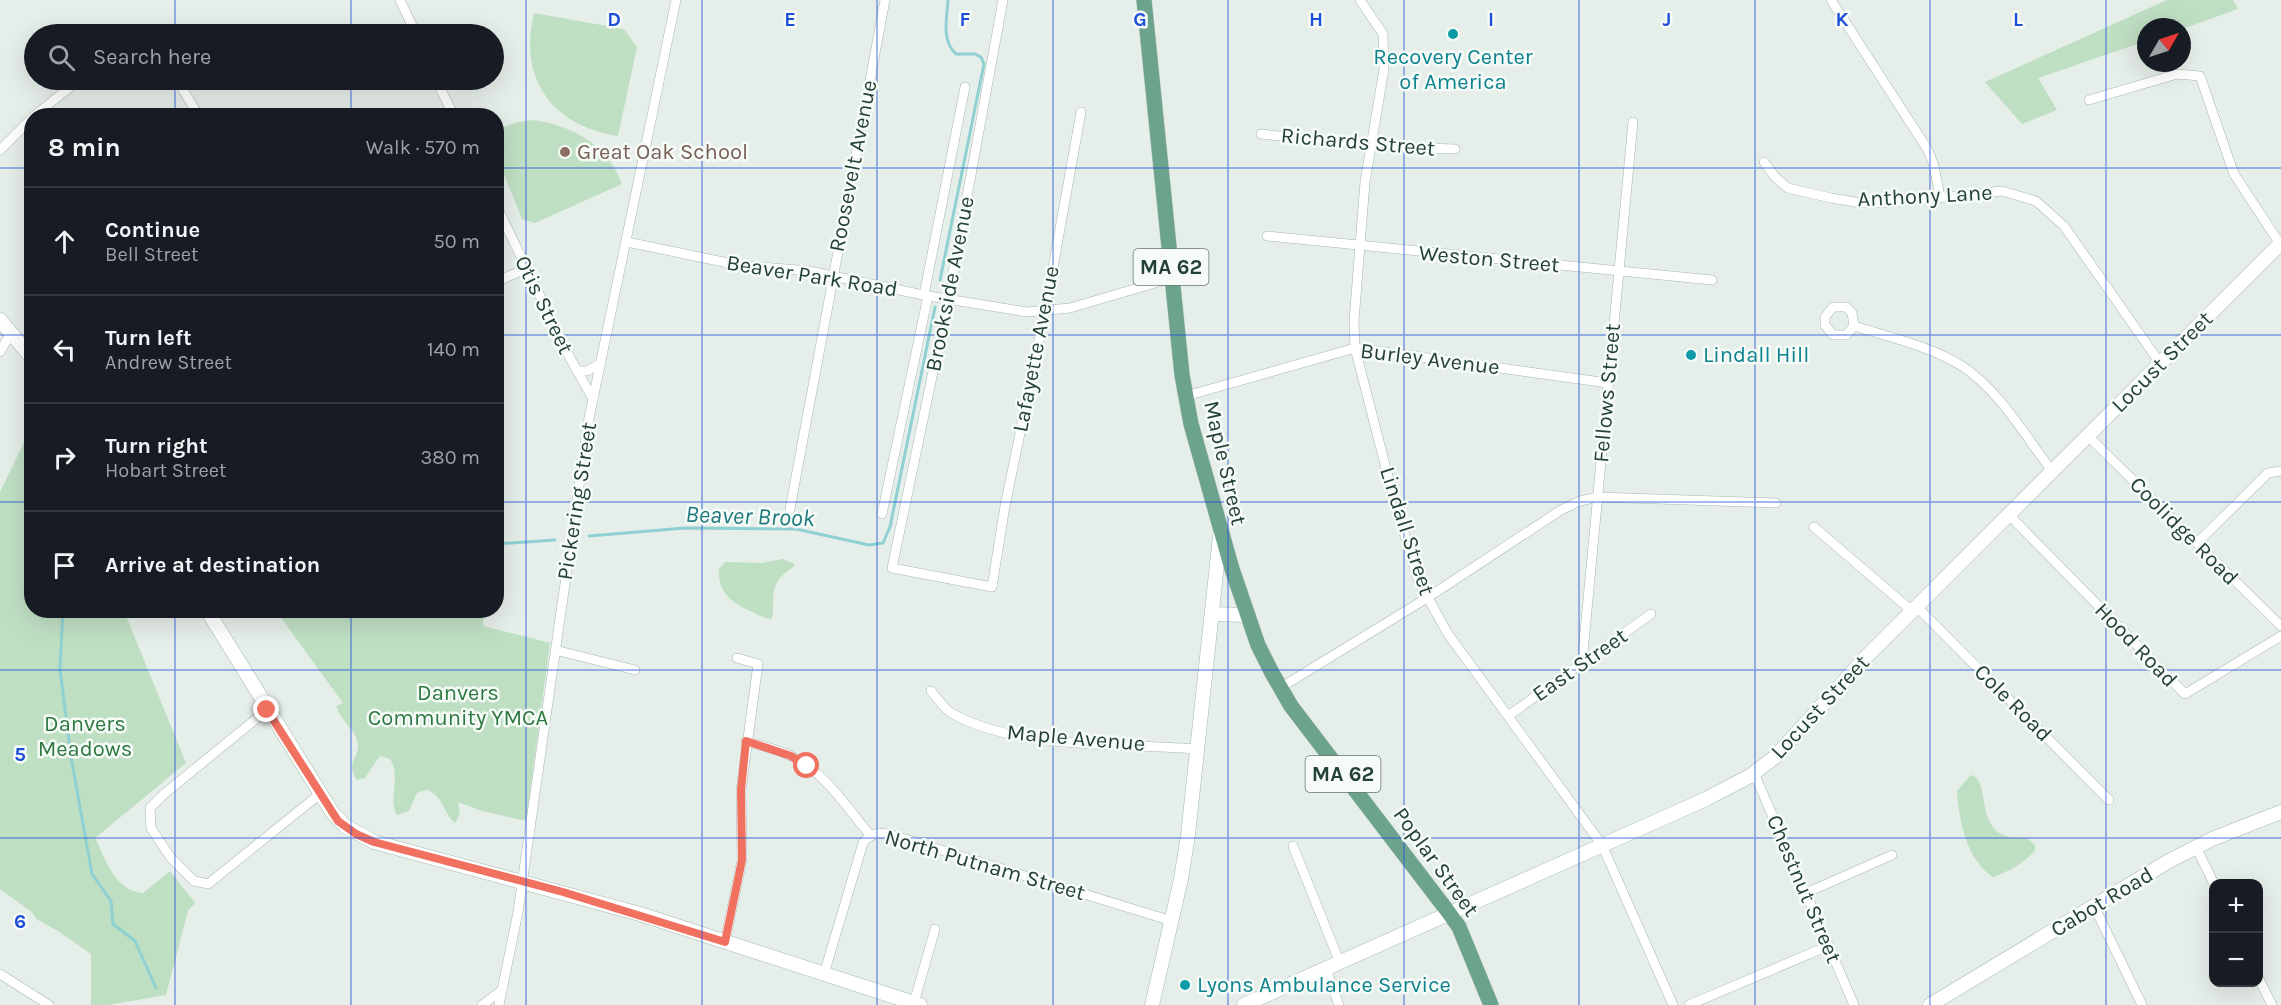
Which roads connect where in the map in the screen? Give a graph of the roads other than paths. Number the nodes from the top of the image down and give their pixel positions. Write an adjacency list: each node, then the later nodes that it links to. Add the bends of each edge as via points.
1 (400, 0): 8 (street)
2 (676, 0): 28 (street, Pickering Street)
3 (885, 0): 33 (street, Roosevelt Avenue)
4 (1003, 0): 38 (street, Brookside Avenue)
5 (1144, 0): 35 (main road, Maple Street / MA 62)
6 (1360, 0): 21 (street, Lindall Street, via 1383,34 1384,69)
7 (1831, 0): 25 (street, via 1928,150)
8 (411, 24)
9 (965, 87): 37 (street, Brookside Avenue)
10 (67, 90): 14 (street)
11 (183, 90): 15 (street)
12 (441, 90): 16 (street)
13 (2089, 100): 29 (street, via 2177,74 2200,76 2230,167)
14 (44, 108)
15 (194, 108)
16 (450, 108)
17 (1081, 112): 39 (street, Lafayette Avenue)
18 (1633, 122): 32 (street, Fellows Street)
19 (24, 126): 23 (street)
20 (1261, 134): 21 (street, Richards Street)
21 (1371, 146): 22 (street, Richards Street); 30 (street, Lindall Street)
22 (1455, 149)
23 (0, 150)
24 (1764, 162): 25 (street, Anthony Lane, via 1788,188 1814,196 1879,203)
25 (1940, 197): 47 (street, Anthony Lane, via 2002,191 2045,207 2069,233)
26 (504, 222): 31 (street, Otis Street)
27 (1267, 236): 30 (street, Weston Street)
28 (627, 243): 33 (street, Beaver Park Road, via 738,265); 46 (street, Pickering Street)
29 (2281, 243): 47 (main road, Locust Street)
30 (1360, 245): 32 (street, Weston Street); 44 (street, Lindall Street)
31 (526, 268): 34 (street); 48 (street, Otis Street)
32 (1618, 270): 36 (street, Weston Street); 49 (street, Fellows Street)
33 (832, 276): 37 (street, Beaver Park Road); 57 (street, Roosevelt Avenue)
34 (504, 278)
35 (1172, 278): 39 (street, Beaver Park Road); 50 (main road, Maple Street / MA 62)
36 (1712, 280)
37 (926, 295): 38 (street, Beaver Park Road); 58 (street, Brookside Avenue)
38 (948, 300): 39 (street, Beaver Park Road); 63 (street, Brookside Avenue, via 892,568)
39 (1046, 312): 63 (street, Lafayette Avenue)
40 (0, 320): 42 (main road)
41 (1854, 326): 53 (street, via 1964,367 1991,391)
42 (11, 333): 43 (main road); 45 (street)
43 (24, 348)
44 (1355, 348): 49 (street, Burley Avenue); 50 (street, Burley Avenue); 64 (street, Lindall Street, via 1391,488)
45 (0, 352)
46 (601, 363): 48 (street, Otis Street, via 587,371); 51 (street, Pickering Street)
47 (2160, 363): 52 (main road, Locust Street)
48 (577, 371): 51 (street, Otis Street)
49 (1608, 384): 55 (street, Fellows Street)
50 (1186, 396): 61 (main road, Maple Street / MA 62)
51 (593, 399): 72 (street, Pickering Street)
52 (2088, 436): 53 (main road, Locust Street); 62 (street, Coolidge Road)
53 (2052, 471): 59 (main road, Locust Street)
54 (2281, 471): 62 (street, via 2268,473)
55 (1598, 497): 56 (street); 64 (street, via 1561,510); 74 (street, Fellows Street)
56 (1776, 503)
57 (790, 509)
58 (882, 514)
59 (2009, 515): 65 (main road, Locust Street); 71 (street, Hood Road, via 2185,694)
60 (1814, 527): 65 (street, Cole Road)
61 (1220, 530): 66 (main road, Maple Street); 68 (main road, Poplar Street / MA 62)
62 (2197, 543): 70 (street, Coolidge Road)
63 (992, 587)
64 (1427, 598): 76 (street); 79 (street, Lindall Street)
65 (1915, 609): 82 (main road, Locust Street, via 1775,757); 84 (street, Cole Road)
66 (1212, 614): 68 (main road); 81 (main road, Maple Street)
67 (1651, 614): 74 (street, East Street)
68 (1247, 615): 76 (main road, Poplar Street / MA 62)
69 (212, 618): 78 (main road)
70 (2281, 626)
71 (2281, 636)
72 (555, 650): 75 (street); 92 (street, Pickering Street)
73 (737, 658): 80 (street, via 758,664)
74 (1582, 663): 79 (street, East Street)
75 (635, 670)
76 (1280, 688): 95 (main road, Poplar Street / MA 62)
77 (931, 692): 81 (street, Maple Avenue, via 951,714 1001,731 1035,738)
78 (267, 710): 83 (main road); 83 (street, via 150,808 151,828 171,858 194,881 208,884)
79 (1508, 716): 87 (street, Lindall Street)
80 (746, 741): 86 (street, via 791,756 807,766 823,779); 98 (street, via 741,790 742,860)
81 (1198, 749): 96 (main road, Maple Street)
82 (1754, 773): 87 (main road, Locust Street, via 1707,799); 93 (street, Chestnut Street)
83 (320, 794): 92 (main road, via 338,821 373,842)
84 (2109, 800)
85 (2281, 812): 89 (main road, Cabot Road)
86 (871, 836): 96 (street, North Putnam Street, via 892,835); 103 (street, North Putnam Street, via 863,843)
87 (1602, 845): 95 (main road, Locust Street); 115 (street, Lindall Street)
88 (1293, 846): 100 (street)
89 (2196, 847): 91 (street); 94 (main road, Cabot Road)
90 (1892, 855): 93 (street)
91 (2212, 879)
92 (522, 881): 98 (main road); 105 (street, Pickering Street)
93 (1806, 893): 99 (street, Chestnut Street)
94 (2094, 906): 107 (street); 118 (main road, Cabot Road)
95 (1449, 913): 100 (main road, Locust Street); 114 (main road, Poplar Street / MA 62, via 1459,927)
96 (1172, 921): 111 (main road, Maple Street)
97 (935, 928): 106 (street)
98 (725, 942): 103 (main road)
99 (1828, 946): 116 (street); 117 (street, Chestnut Street)
100 (1340, 963): 101 (main road, Locust Street)
101 (1326, 969): 112 (main road, Locust Street); 113 (street)
102 (0, 974): 108 (street)
103 (824, 974): 106 (main road)
104 (2263, 986): 119 (street)
105 (502, 990): 109 (street); 110 (street, Pickering Street)
106 (917, 1004)
107 (2140, 1004)
108 (49, 1005)
109 (482, 1005)
110 (499, 1005)
111 (1152, 1005)
112 (1244, 1005)
113 (1339, 1005)
114 (1491, 1005)
115 (1674, 1005)
116 (1689, 1005)
117 (1854, 1005)
118 (1930, 1005)
119 (2272, 1005)

